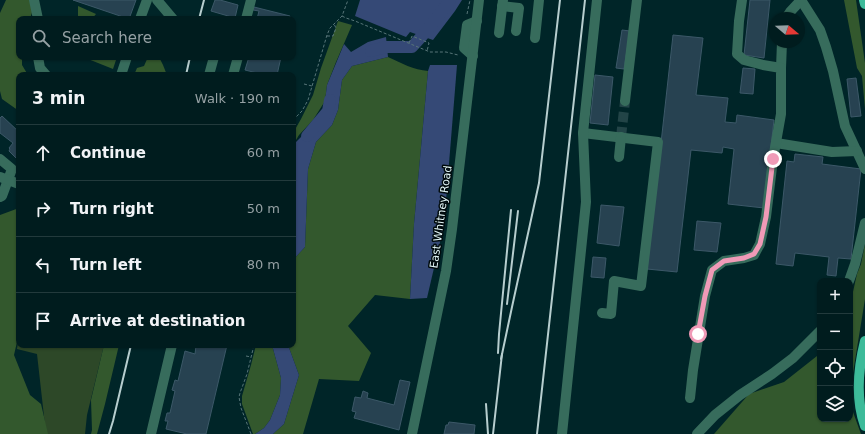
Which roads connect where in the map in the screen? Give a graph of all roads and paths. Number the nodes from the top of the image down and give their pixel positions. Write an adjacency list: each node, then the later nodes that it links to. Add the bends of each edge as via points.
1 (34, 0): 16 (street)
2 (147, 0): 17 (street)
3 (157, 0): 18 (street)
4 (251, 0): 19 (street)
5 (348, 0): 20 (path)
6 (479, 0): 29 (street, East Whitney Road)
7 (539, 0): 25 (street)
8 (597, 0): 43 (street)
9 (637, 0): 41 (street)
10 (742, 0): 34 (street, via 737,54 744,60)
11 (801, 0): 15 (street); 46 (street, via 820,30 833,71 845,126)
12 (864, 0): 14 (main road)
13 (502, 3): 22 (street, via 519,8); 23 (street)
14 (865, 4)
15 (790, 12)
16 (37, 16)
17 (141, 16)
18 (170, 16)
19 (247, 16)
20 (342, 16): 21 (path); 26 (path)
21 (334, 24): 24 (path); 24 (path, via 336,28 333,36)
22 (516, 31)
23 (499, 33)
24 (327, 36): 40 (path)
25 (535, 38)
26 (409, 43): 28 (path); 28 (path, via 412,36 424,40 429,43)
27 (782, 48): 34 (street)
28 (427, 51): 29 (path)
29 (473, 57): 66 (street, East Whitney Road, via 446,271)
30 (39, 60): 35 (street)
31 (126, 60): 36 (street)
32 (213, 60): 37 (street)
33 (237, 60): 38 (street)
34 (781, 68): 45 (street, via 781,114)
35 (43, 72)
36 (122, 72)
37 (210, 72)
38 (235, 72)
39 (304, 84): 40 (path)
40 (312, 86): 42 (path, via 308,100)
41 (625, 101)
42 (296, 117)
43 (583, 133): 44 (street); 67 (street, via 586,202)
44 (621, 137): 47 (street); 55 (street, via 658,142 641,286 614,281 611,314)
45 (776, 143): 46 (street, via 832,152); 62 (street, via 760,244 754,254 724,261 712,270 705,296)
46 (857, 151): 49 (street)
47 (619, 157)
48 (0, 159): 50 (street, via 12,169)
49 (865, 168)
50 (4, 179): 51 (street); 52 (street)
51 (16, 183)
52 (0, 197)
53 (865, 223): 54 (street)
54 (850, 278)
55 (602, 313)
56 (817, 334): 68 (street, via 793,358 740,395)
57 (865, 341): 63 (main road, via 858,390)
58 (171, 348): 64 (street)
59 (254, 348): 61 (path)
60 (246, 356): 61 (path)
61 (252, 358): 65 (path, via 240,393 241,408)
62 (690, 398)
63 (865, 426)
64 (151, 434)
65 (251, 434)
66 (412, 434)
67 (562, 434)
68 (696, 434)

